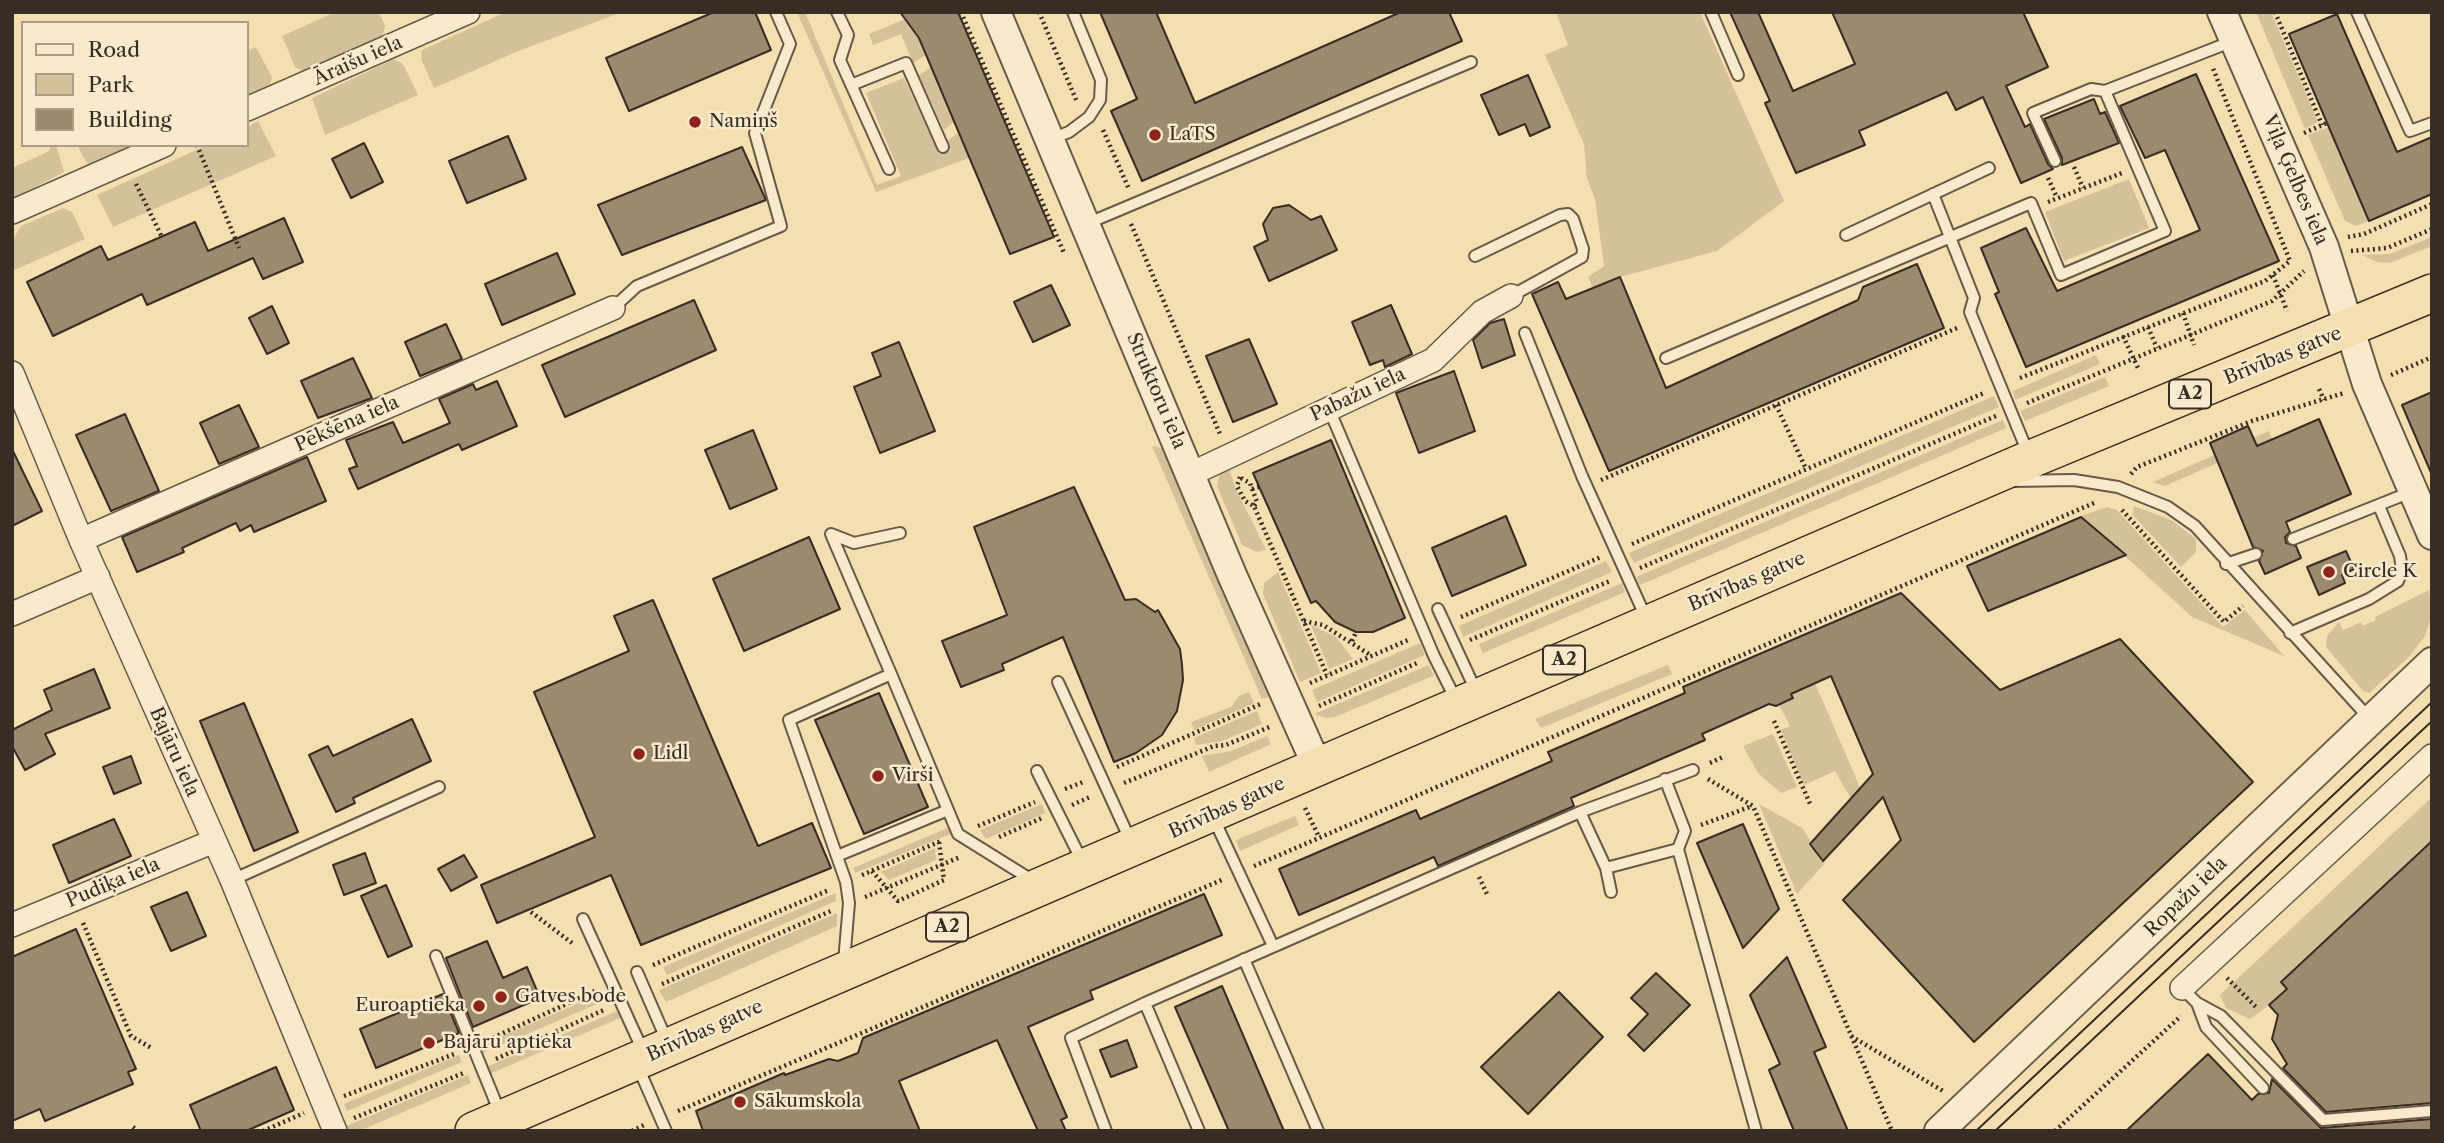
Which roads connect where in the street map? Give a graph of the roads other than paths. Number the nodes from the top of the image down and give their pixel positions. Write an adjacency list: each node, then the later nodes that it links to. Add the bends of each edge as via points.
1 (468, 12): 13 (street, Āraišu iela)
2 (776, 12): 29 (lane, via 790,44 755,133 781,226 637,286)
3 (837, 12): 11 (lane, via 848,35 840,60)
4 (996, 12): 15 (street, Struktoru iela)
5 (1073, 12): 15 (lane, via 1101,80 1100,100 1089,117)
6 (1711, 12): 10 (lane)
7 (2357, 12): 14 (lane, via 2410,131)
8 (2230, 25): 12 (lane, via 2206,51); 30 (street, Viļa Ģelbes iela, via 2324,247)
9 (1471, 62): 23 (lane)
10 (1738, 75)
11 (851, 85): 17 (lane, via 906,63); 20 (lane)
12 (2105, 91): 18 (lane, via 2091,89 2033,113); 25 (lane, via 2165,231 2061,275 2031,203)
13 (248, 109)
14 (2432, 123)
15 (1050, 139): 23 (street, Struktoru iela)
16 (160, 147): 22 (street)
17 (943, 147)
18 (2055, 161)
19 (1989, 168): 21 (lane)
20 (889, 169)
21 (1933, 194): 24 (lane); 25 (lane)
22 (12, 212)
23 (1086, 224): 36 (street, Struktoru iela)
24 (1846, 235)
25 (1951, 238): 32 (lane); 35 (lane, via 1975,298 1970,312)
26 (1475, 256): 28 (lane, via 1560,215 1573,219 1583,249 1581,257)
27 (2432, 293): 30 (highway, Brīvības gatve / A2)
28 (1511, 296): 34 (street, Pabažu iela, via 1482,312 1433,360)
29 (613, 308): 43 (street, Pēkšēna iela)
30 (2349, 329): 35 (highway, Brīvības gatve / A2); 38 (street)
31 (1525, 333): 49 (lane)
32 (1666, 358)
33 (12, 373): 43 (street, Bajāru iela)
34 (1329, 409): 36 (street, Pabažu iela); 54 (lane, via 1434,656)
35 (2031, 459): 37 (highway, Brīvības gatve / A2)
36 (1191, 474): 57 (street, Struktoru iela)
37 (1978, 482): 45 (lane, Brīvības gatve, via 2074,480 2118,487 2168,507 2195,526); 49 (highway, Brīvības gatve / A2)
38 (2413, 491): 39 (lane); 41 (street)
39 (2379, 506): 42 (lane); 50 (lane, via 2400,556 2398,581 2369,599)
40 (900, 533): 52 (lane, via 854,543 831,534)
41 (2432, 535)
42 (2293, 539)
43 (81, 540): 46 (street, Bajāru iela)
44 (2256, 554): 45 (lane)
45 (2226, 564): 50 (lane, Brīvības gatve)
46 (98, 578): 48 (street); 65 (street, Bajāru iela)
47 (1438, 609): 54 (lane, via 1455,647)
48 (12, 614)
49 (1648, 624): 54 (highway, Brīvības gatve / A2)
50 (2290, 633): 55 (lane, Brīvības gatve)
51 (2432, 662): 55 (street, Ropažu iela)
52 (891, 674): 62 (lane); 68 (lane, via 789,720)
53 (1058, 682): 66 (lane)
54 (1469, 701): 57 (highway, Brīvības gatve / A2)
55 (2371, 720): 93 (street, Ropažu iela)
56 (2432, 756): 81 (street)
57 (1318, 768): 64 (highway, Brīvības gatve / A2)
58 (1693, 770): 60 (lane)
59 (1037, 771): 69 (lane)
60 (1665, 779): 63 (lane); 67 (lane, via 1685,831)
61 (439, 788): 71 (lane)
62 (948, 810): 68 (lane); 72 (lane, via 958,834)
63 (1580, 812): 70 (lane); 76 (lane)
64 (1212, 814): 66 (highway, Brīvības gatve / A2); 76 (lane)
65 (214, 841): 71 (street, Bajāru iela); 75 (street, Pudiķa iela)
66 (1134, 848): 69 (highway, Brīvības gatve / A2)
67 (1678, 849): 70 (lane); 92 (lane)
68 (837, 856): 79 (lane, via 849,903)
69 (1086, 868): 72 (highway, Brīvības gatve / A2)
70 (1606, 868): 73 (lane)
71 (232, 880): 87 (street, Bajāru iela, via 323,1105)
72 (1043, 887): 79 (highway, Brīvības gatve / A2)
73 (1611, 892)
74 (583, 919): 83 (lane)
75 (12, 925)
76 (1273, 946): 78 (lane)
77 (436, 956): 86 (lane, via 480,1066)
78 (1244, 959): 82 (lane); 91 (lane)
79 (844, 970): 83 (highway, Brīvības gatve / A2)
80 (637, 972): 83 (lane, via 646,991)
81 (2190, 995): 84 (lane, via 2206,1027); 85 (lane, via 2221,1016 2323,1120)
82 (1145, 1003): 89 (lane, via 1071,1038); 90 (lane)
83 (650, 1055): 86 (highway, Brīvības gatve / A2); 88 (lane)
84 (2263, 1088)
85 (2432, 1111)
86 (488, 1125)
87 (341, 1126)
88 (666, 1131)
89 (1106, 1131)
90 (1199, 1131)
91 (1318, 1131)
92 (1756, 1131)
93 (1939, 1131)

